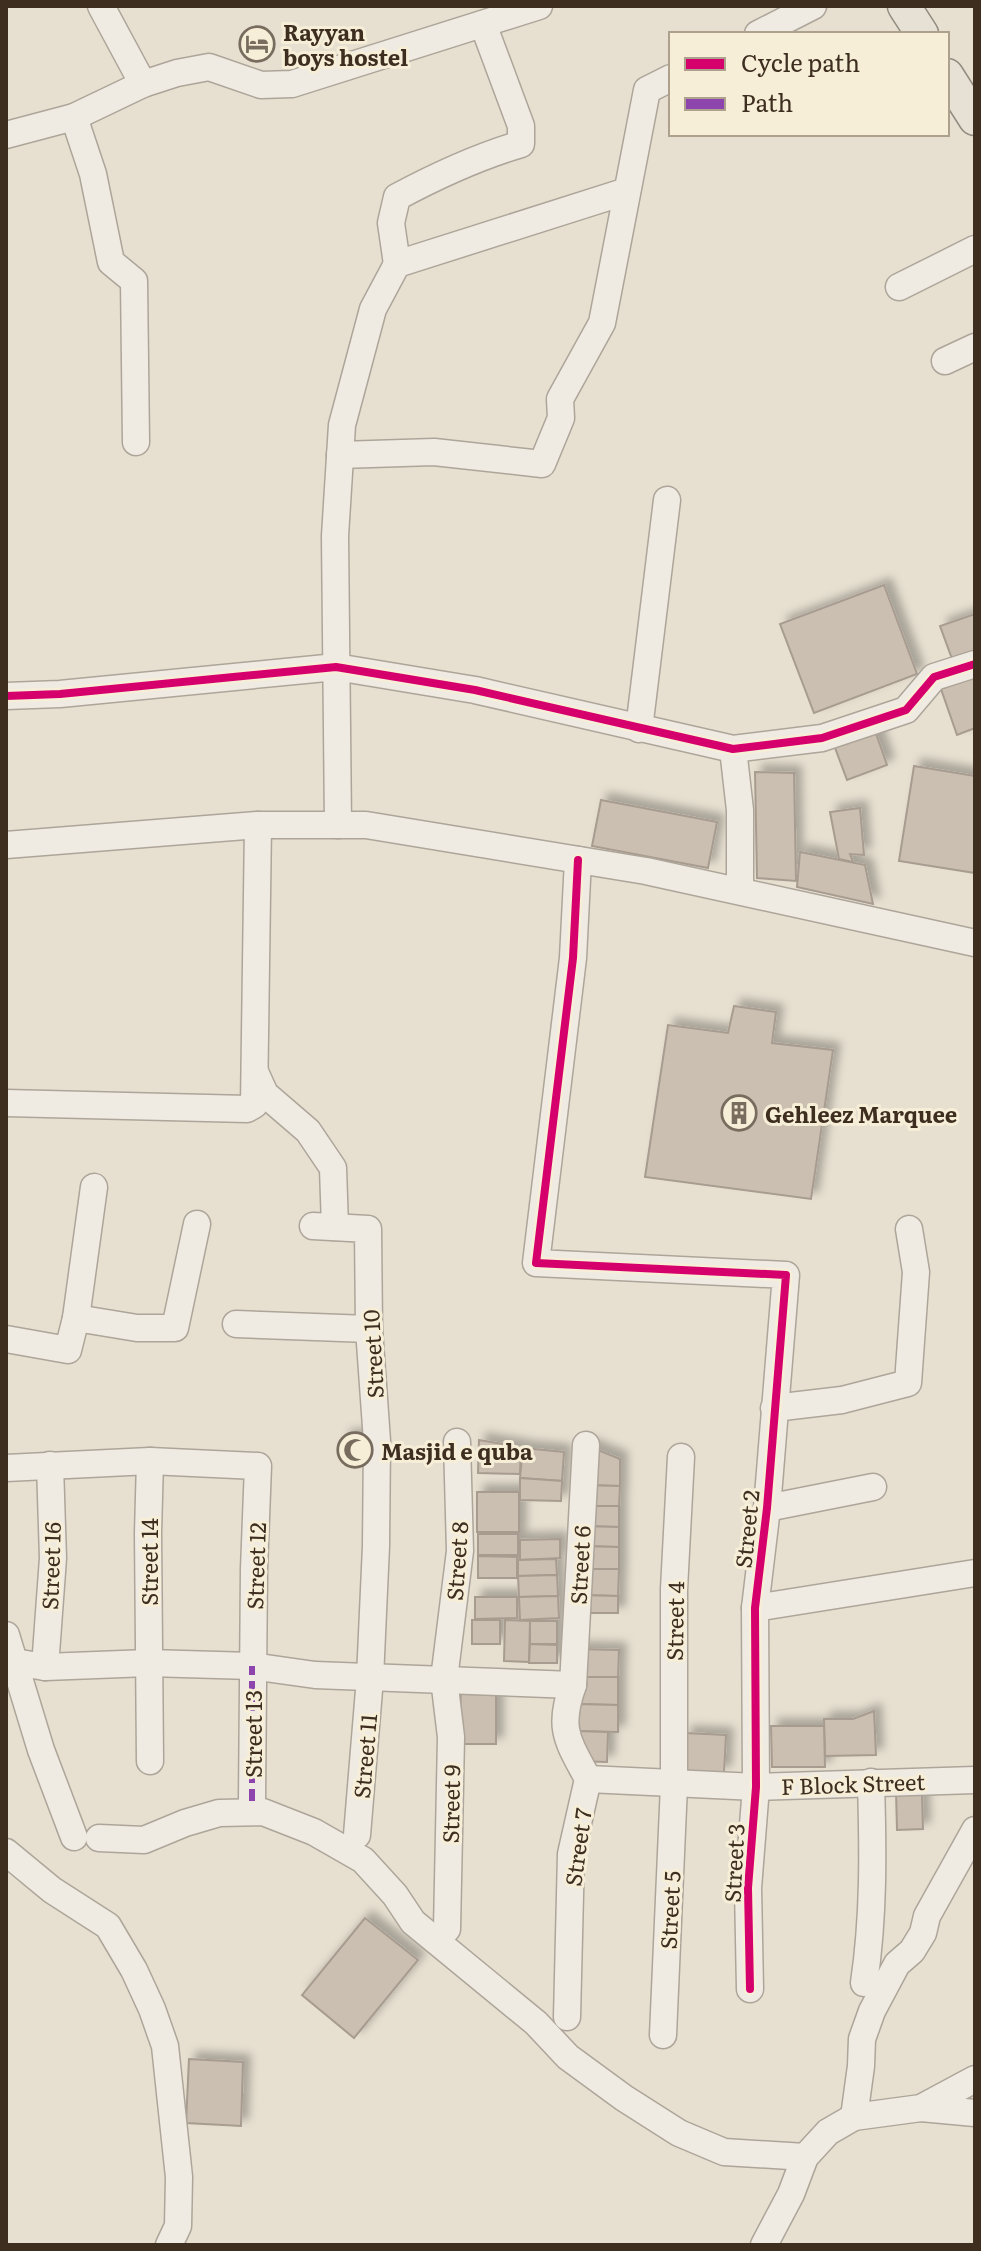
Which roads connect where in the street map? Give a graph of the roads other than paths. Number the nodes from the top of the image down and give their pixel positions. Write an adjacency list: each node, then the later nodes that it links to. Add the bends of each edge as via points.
1 (101, 6): 10 (street)
2 (539, 6): 5 (street)
3 (813, 6): 6 (street)
4 (904, 6): 7 (main road)
5 (483, 24): 10 (street, via 292,84 261,85 209,67); 16 (street, via 521,126 521,144 486,154 397,197 391,223)
6 (762, 32)
7 (921, 32)
8 (949, 78): 12 (main road)
9 (669, 79): 14 (street, via 647,90)
10 (143, 84): 11 (street)
11 (74, 117): 13 (street); 20 (street, via 93,174 111,262 134,281)
12 (975, 119)
13 (6, 135)
14 (627, 191): 16 (street); 21 (street, via 602,323 560,399 561,418 542,464 434,452)
15 (975, 249): 17 (street)
16 (397, 264): 21 (street, via 373,309 342,425)
17 (899, 287)
18 (975, 347): 19 (street)
19 (945, 361)
20 (136, 442)
21 (340, 455): 24 (street)
22 (667, 500): 26 (street)
23 (975, 664): 27 (street, via 934,677 906,710 822,738)
24 (336, 667): 25 (street); 26 (street, via 475,690); 29 (street)
25 (6, 696)
26 (639, 729): 27 (street)
27 (733, 749): 32 (street)
28 (258, 825): 29 (street); 30 (street); 34 (street)
29 (338, 825): 31 (street, via 366,825)
30 (6, 845)
31 (578, 860): 32 (street); 43 (street, Street 2, via 573,958 536,1263 786,1275)
32 (740, 890): 33 (street)
33 (975, 943)
34 (254, 1068): 35 (street, via 254,1105 247,1109); 41 (street, Street 10, via 265,1094 308,1131 333,1168 324,1226 368,1229)
35 (6, 1103)
36 (94, 1187): 39 (street)
37 (197, 1224): 39 (street, via 175,1328)
38 (909, 1229): 43 (street, via 916,1272 908,1383 842,1400)
39 (76, 1318): 42 (street, via 68,1350)
40 (236, 1324): 41 (street)
41 (369, 1329): 59 (street, Street 10, via 377,1441)
42 (6, 1339)
43 (774, 1408): 51 (street, Street 2)
44 (457, 1442): 60 (street, Street 8, via 460,1551)
45 (586, 1445): 61 (street, Street 6)
46 (681, 1457): 66 (street, Street 4, via 674,1589)
47 (150, 1461): 48 (street); 56 (street, Street 14); 57 (street, Street 12, via 258,1466)
48 (50, 1465): 49 (street); 58 (street, Street 16, via 53,1558)
49 (6, 1468)
50 (873, 1487): 51 (street)
51 (767, 1508): 53 (street, Street 2)
52 (975, 1573): 53 (street)
53 (755, 1608): 67 (street, Street 2)
54 (6, 1635): 55 (street)
55 (14, 1662): 58 (street); 81 (street, via 41,1750 87,1838 144,1840 219,1813 263,1812 314,1832 363,1860 413,1922 536,2023 568,2057 624,2098 679,2133 724,2152)
56 (148, 1663): 57 (street); 58 (street); 62 (street, Street 14)
57 (252, 1666): 59 (street); 68 (street, Street 13)
58 (45, 1667)
59 (370, 1678): 60 (street); 70 (street, Street 11)
60 (444, 1679): 61 (street); 72 (street, Street 9, via 451,1737)
61 (573, 1685): 63 (street, Street 7, via 564,1708 565,1736)
62 (150, 1761)
63 (588, 1779): 66 (street, F Block Street); 75 (street, Street 7, via 571,1854)
64 (975, 1780): 65 (street, F Block Street)
65 (871, 1782): 67 (street, F Block Street); 73 (street, via 873,1865)
66 (674, 1785): 67 (street, F Block Street); 76 (street, Street 5)
67 (756, 1787): 74 (street, Street 3, via 748,1888)
68 (252, 1801)
69 (975, 1830): 80 (street, via 927,1916 923,1933 897,1964 872,2011 862,2039)
70 (357, 1835)
71 (6, 1852): 82 (street, via 108,1926 152,2009 165,2046 179,2177 178,2226)
72 (447, 1929)
73 (864, 1983)
74 (750, 1989)
75 (567, 2017)
76 (663, 2035)
77 (975, 2079): 78 (street)
78 (921, 2108): 79 (street); 80 (street)
79 (975, 2113)
80 (854, 2117): 81 (street, via 828,2132)
81 (805, 2157): 83 (street)
82 (169, 2245)
83 (764, 2245)

